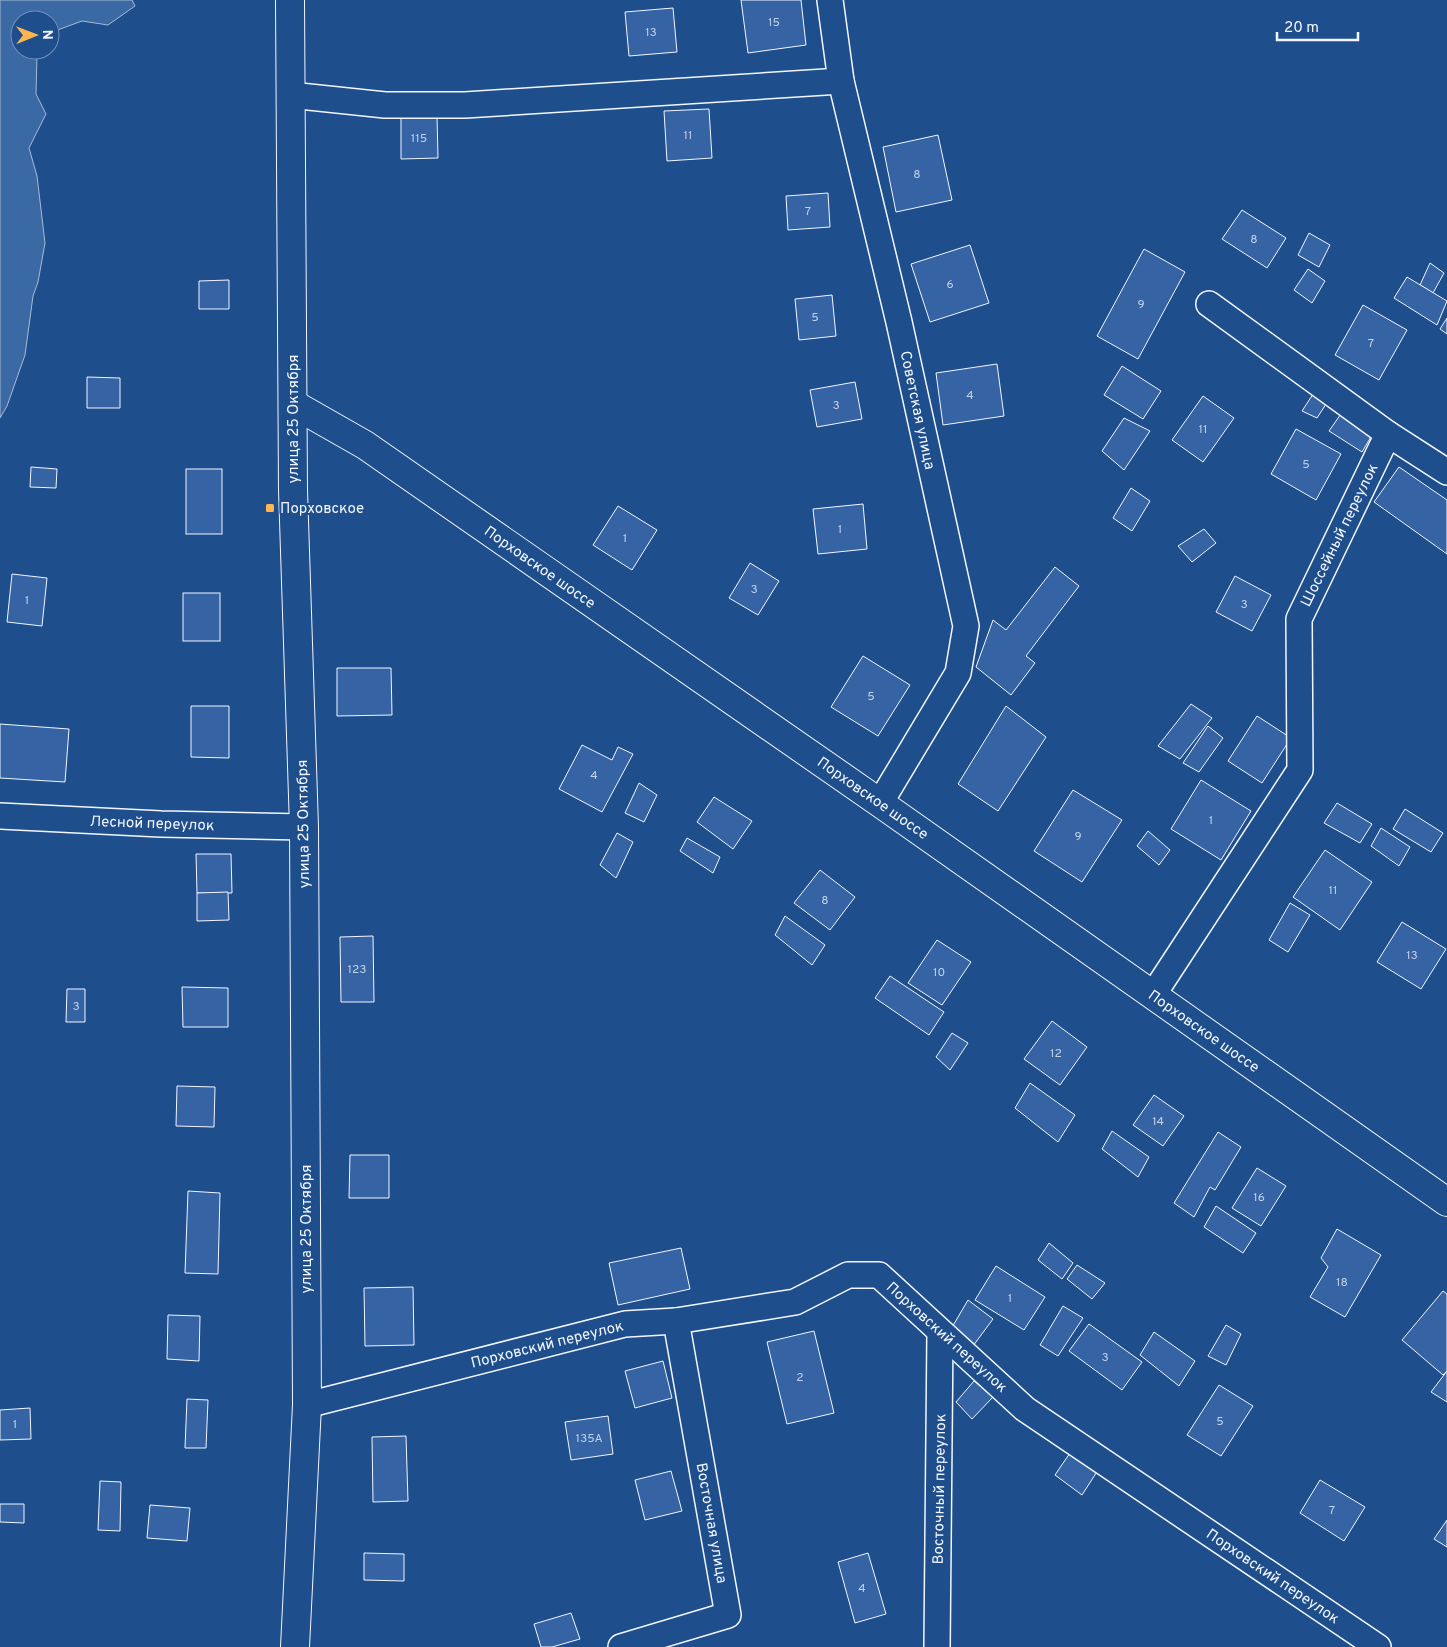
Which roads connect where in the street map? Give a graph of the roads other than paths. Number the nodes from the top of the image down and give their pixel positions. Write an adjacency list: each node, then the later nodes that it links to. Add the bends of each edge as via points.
1 (290, 0): 4 (main road, улица 25 Октября)
2 (830, 0): 3 (street, Советская улица)
3 (841, 81): 4 (street, via 465,105 385,106); 9 (street, Советская улица, via 899,322 966,626 958,673)
4 (290, 95): 6 (main road, улица 25 Октября)
5 (1209, 304): 7 (street)
6 (293, 404): 9 (main road, Порховское шоссе, via 365,445); 11 (main road, улица 25 Октября)
7 (1388, 434): 8 (street); 12 (street, Шоссейный переулок, via 1299,619 1300,770)
8 (1447, 472)
9 (880, 803): 12 (main road, Порховское шоссе)
10 (0, 816): 11 (street, Лесной переулок)
11 (304, 827): 16 (main road, улица 25 Октября)
12 (1153, 995): 13 (main road, Порховское шоссе)
13 (1447, 1202)
14 (676, 1321): 15 (street, Порховский переулок, via 795,1302 848,1274 879,1275); 16 (street, Порховский переулок, via 625,1324); 18 (street, Восточная улица, via 728,1615)
15 (940, 1332): 19 (street, Восточный переулок); 20 (street, Порховский переулок, via 1025,1410)
16 (308, 1405): 17 (main road, улица 25 Октября)
17 (294, 1647)
18 (621, 1647)
19 (937, 1647)
20 (1378, 1647)

